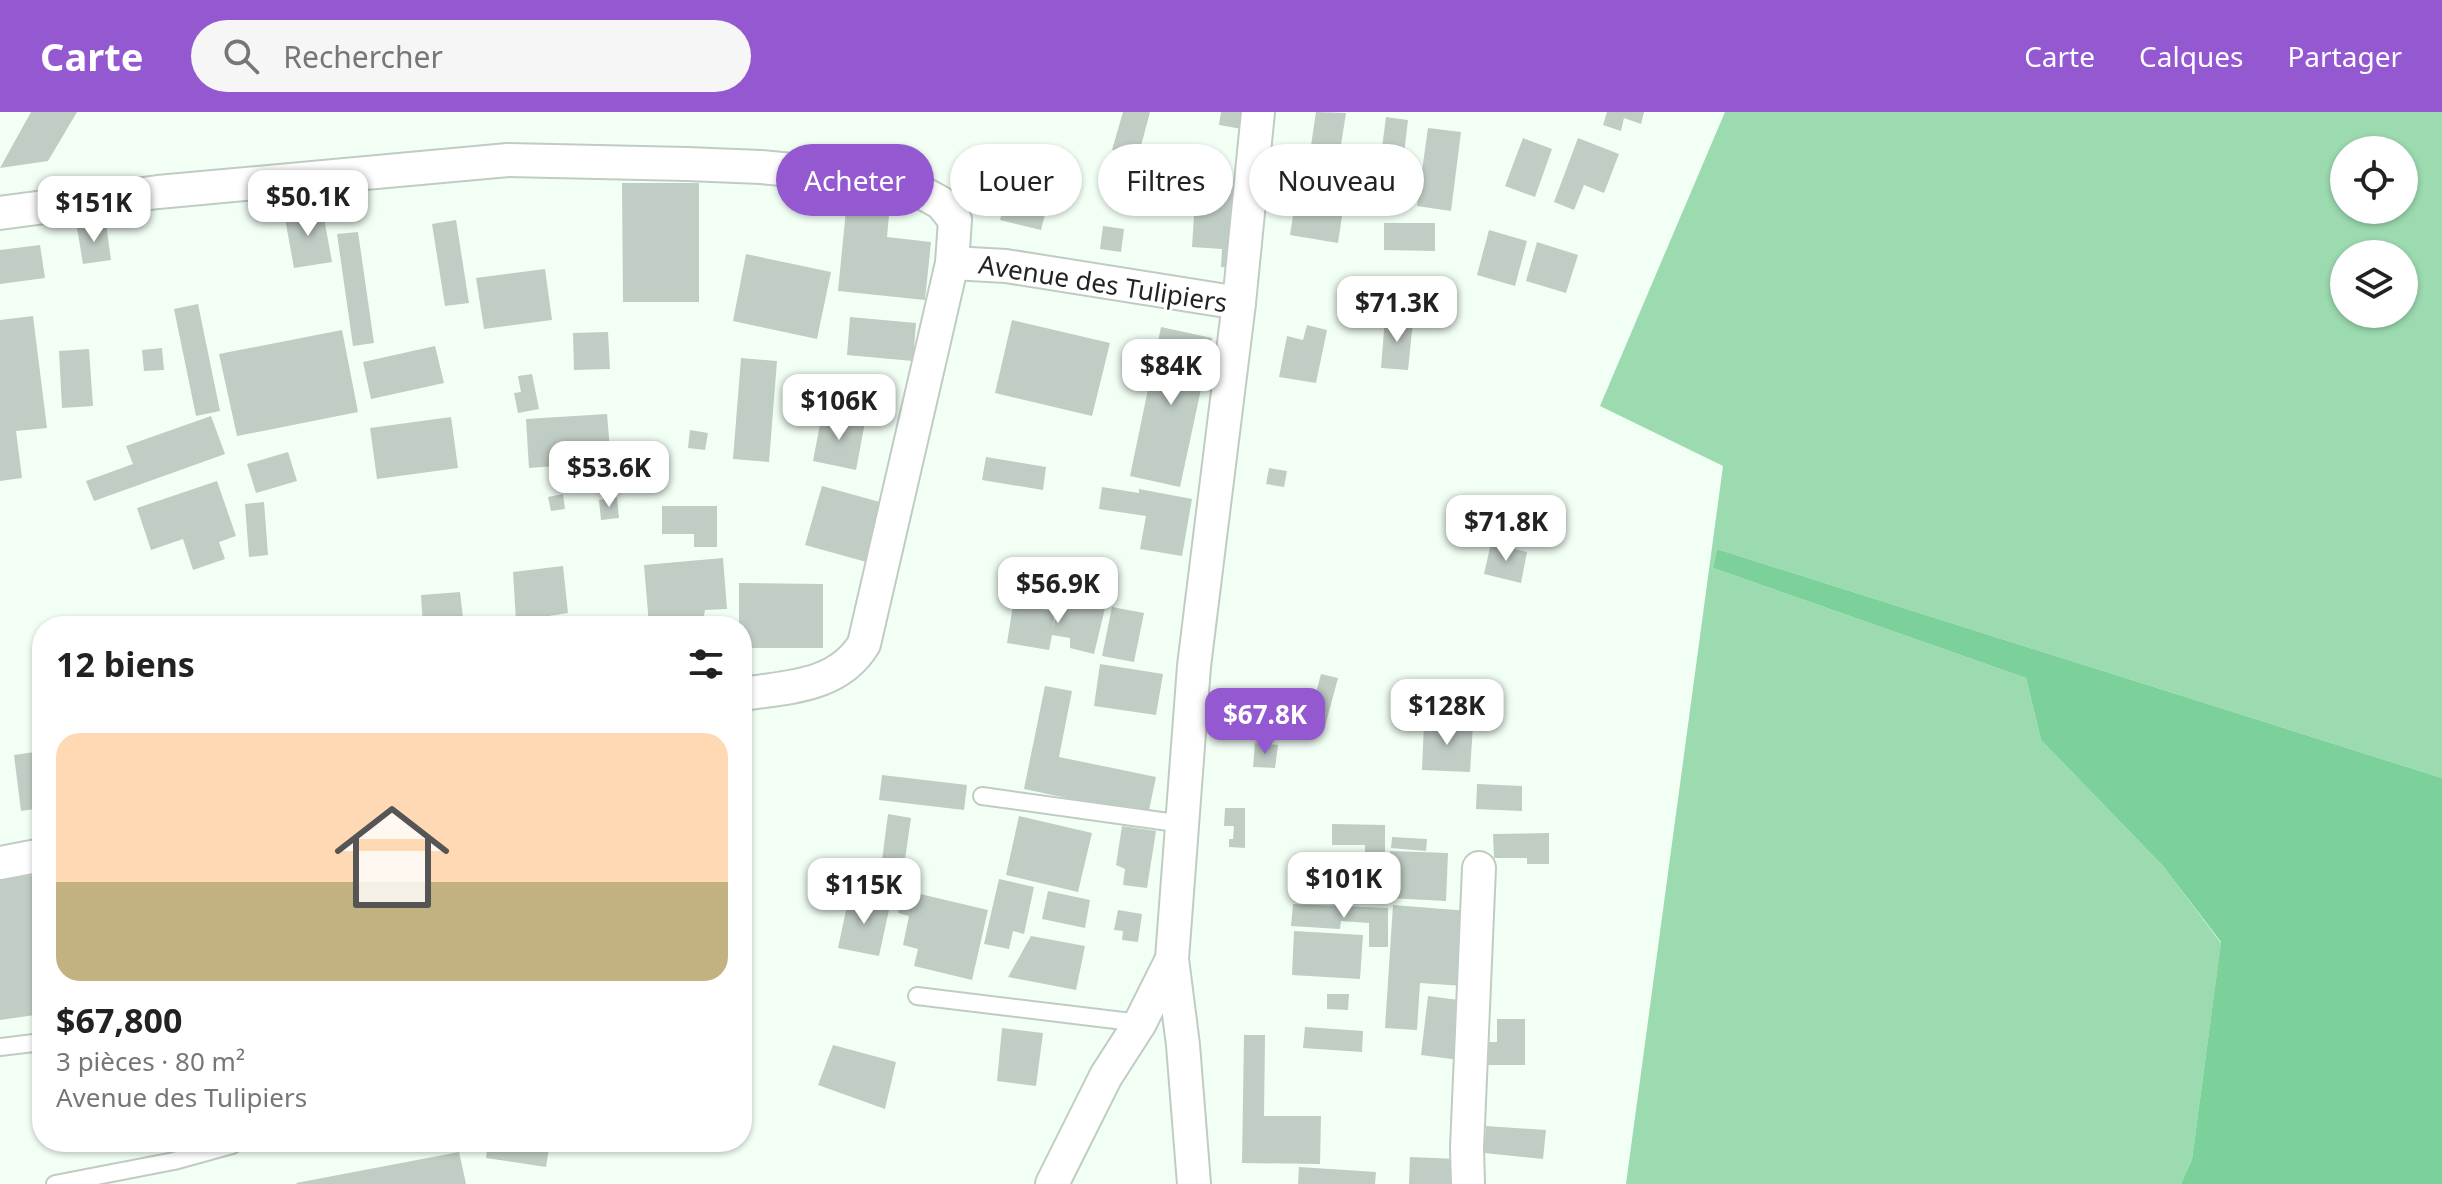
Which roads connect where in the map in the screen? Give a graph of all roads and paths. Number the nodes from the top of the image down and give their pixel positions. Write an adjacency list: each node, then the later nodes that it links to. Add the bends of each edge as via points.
1 (1258, 112): 4 (street)
2 (0, 213): 3 (street, Avenue des Tulipiers, via 158,192 508,160 761,167 863,178 932,197 955,220)
3 (952, 263): 4 (street, Avenue des Tulipiers, via 1006,266); 5 (street, via 864,644 855,659 825,678)
4 (1239, 303): 7 (street, Avenue des Tulipiers, via 1194,666)
5 (752, 692)
6 (982, 796): 7 (lane)
7 (1183, 824): 11 (street, Avenue des Tulipiers)
8 (32, 857): 9 (street)
9 (0, 863)
10 (1479, 868): 20 (street)
11 (1172, 959): 13 (street); 19 (street, Avenue des Tulipiers)
12 (917, 996): 13 (lane)
13 (1140, 1023): 18 (street, via 1106,1076)
14 (32, 1043): 15 (lane)
15 (0, 1047)
16 (207, 1152): 17 (lane)
17 (55, 1184)
18 (1052, 1184)
19 (1194, 1184)
20 (1468, 1184)

